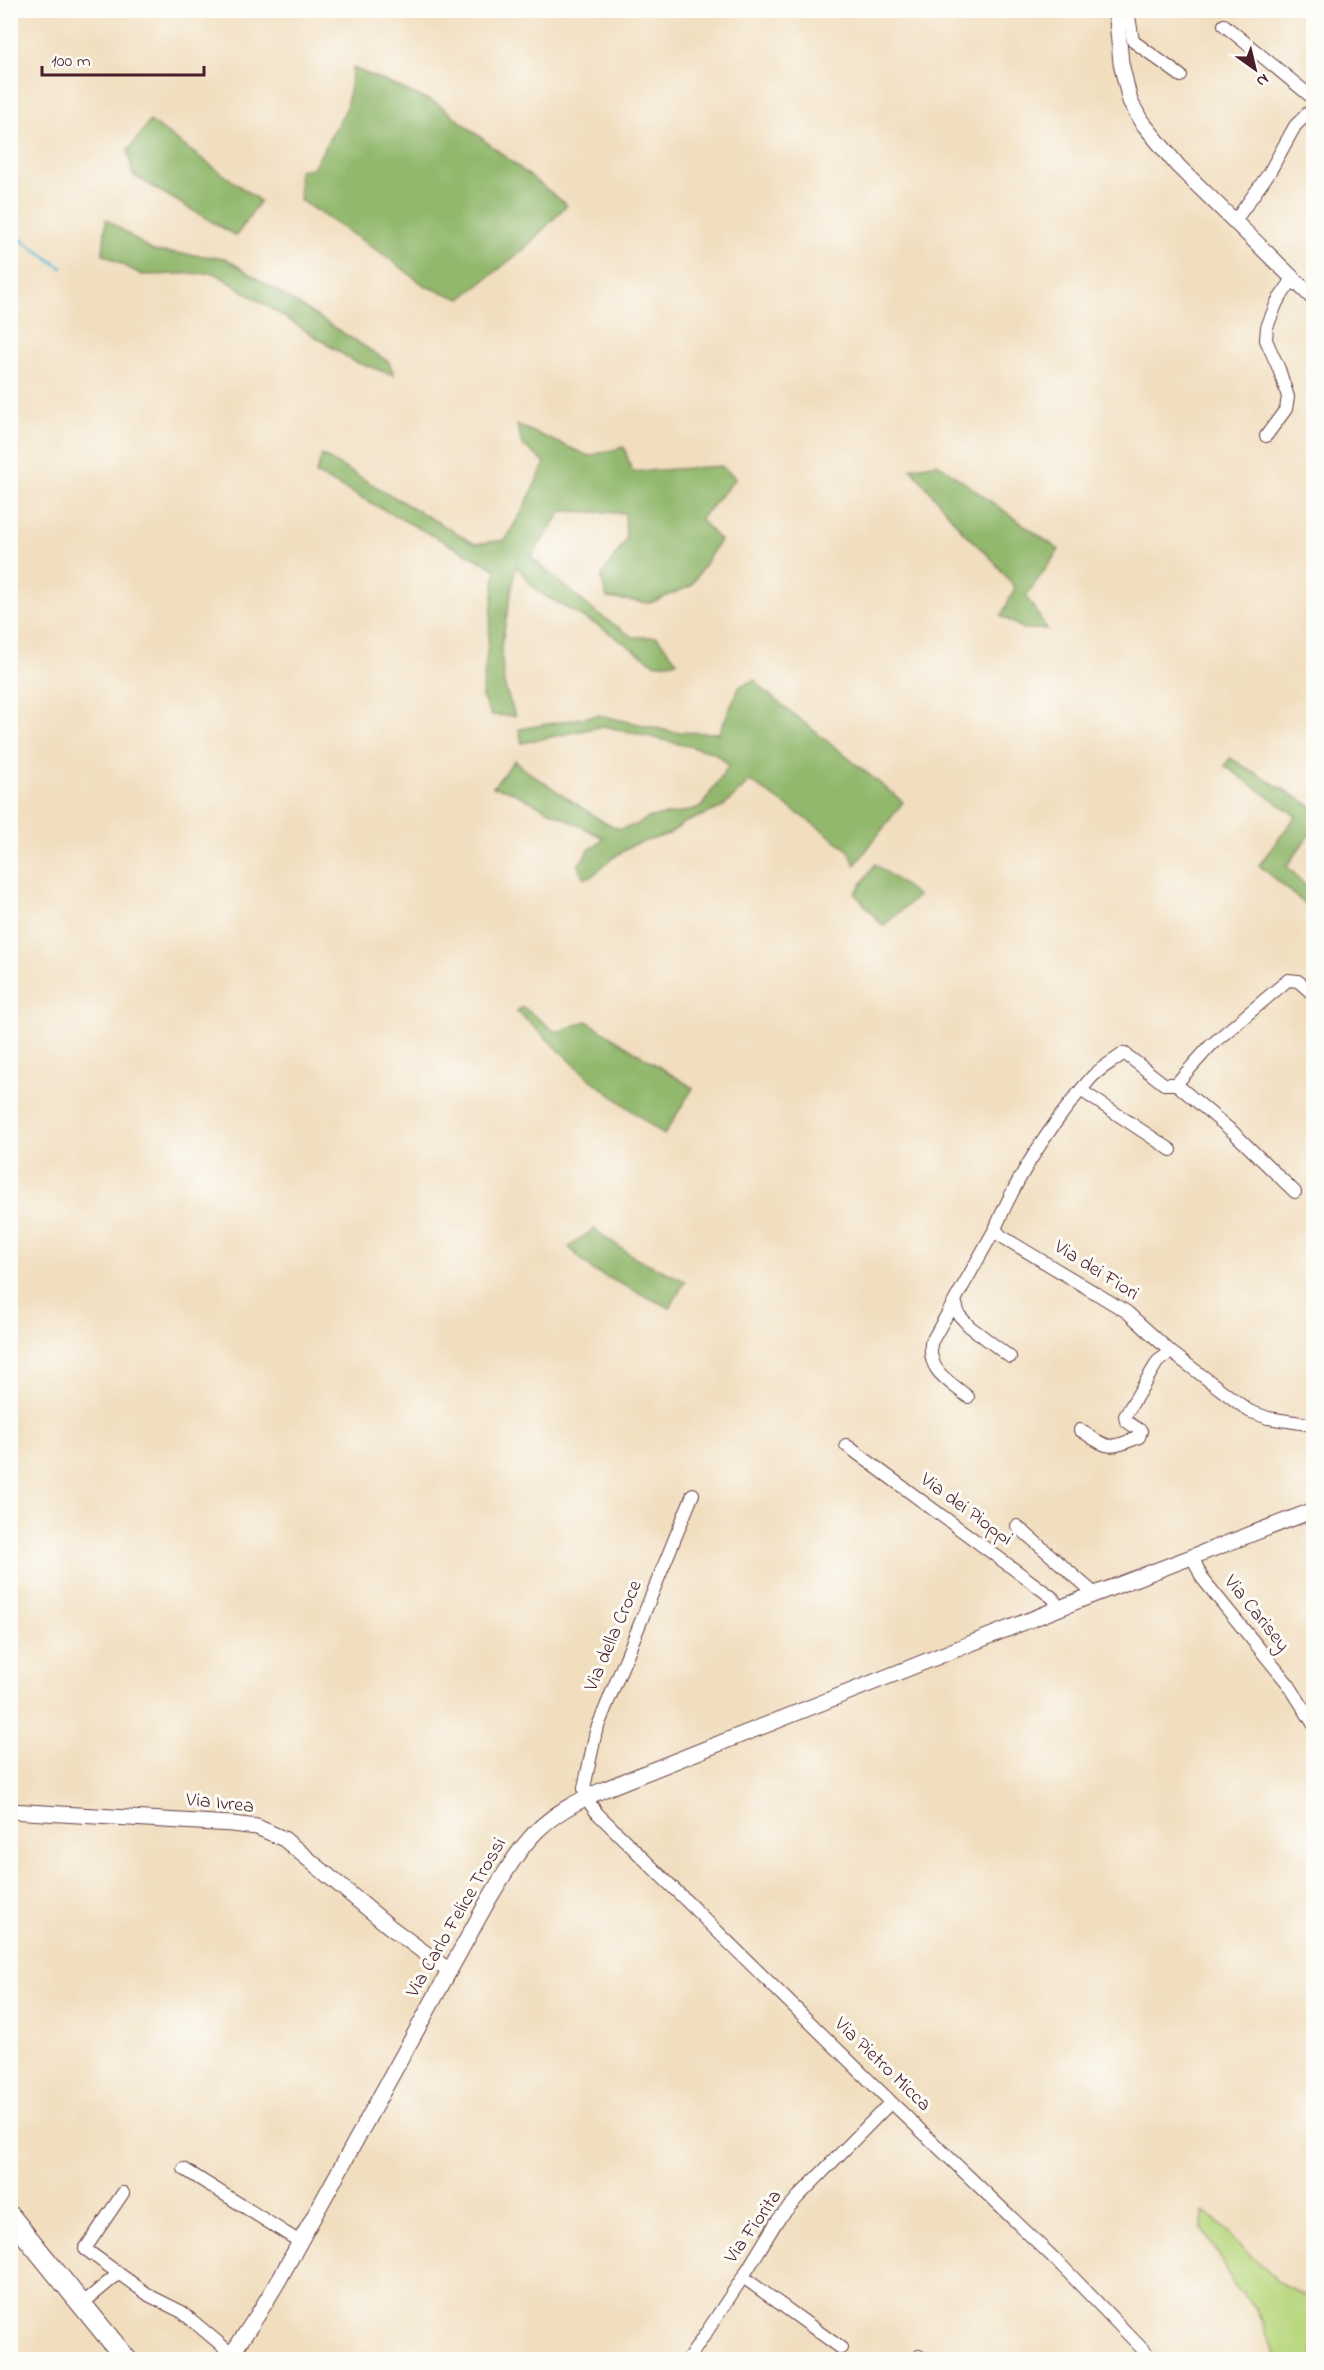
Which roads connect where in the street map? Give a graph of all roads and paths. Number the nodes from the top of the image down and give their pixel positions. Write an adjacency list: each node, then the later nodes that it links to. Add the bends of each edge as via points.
1 (1116, 10): 7 (street, via 1121,63 1130,101 1178,166)
2 (1128, 10): 4 (street, via 1133,42)
3 (1224, 25): 5 (street)
4 (1181, 76)
5 (1314, 99)
6 (1314, 107): 7 (street, via 1295,126)
7 (1235, 220): 8 (street)
8 (1293, 279): 9 (street); 10 (street, via 1277,302 1267,327 1266,340 1288,397 1286,409)
9 (1314, 299)
10 (1266, 436)
11 (1314, 995): 12 (street, via 1298,981 1288,980 1210,1045)
12 (1176, 1084): 13 (street, via 1164,1084 1124,1053 1093,1077); 15 (street)
13 (1082, 1091): 14 (street); 16 (street, via 1021,1175)
14 (1171, 1150)
15 (1295, 1192)
16 (995, 1229): 17 (street); 18 (street, Via dei Fiori, via 1127,1312)
17 (955, 1300): 19 (street, via 959,1315 969,1326); 20 (street, via 931,1343 930,1357 935,1370)
18 (1170, 1352): 21 (street, Via dei Fiori, via 1249,1411); 22 (street, via 1158,1361 1125,1416 1141,1431 1139,1437 1108,1447)
19 (1010, 1358)
20 (968, 1397)
21 (1314, 1425)
22 (1080, 1430)
23 (846, 1445): 29 (street, Via dei Pioppi, via 1053,1599)
24 (693, 1494): 31 (street, Via della Croce, via 596,1731)
25 (1314, 1510): 27 (street, Via Carlo Felice Trossi)
26 (1017, 1526): 28 (street)
27 (1192, 1556): 28 (street, Via Carlo Felice Trossi); 30 (street, Via Carisey, via 1202,1578 1289,1685)
28 (1095, 1594): 29 (street, Via Carlo Felice Trossi)
29 (1059, 1609): 31 (street, Via Carlo Felice Trossi)
30 (1314, 1725)
31 (585, 1797): 33 (street, Via Carlo Felice Trossi, via 557,1812 516,1854); 34 (street, Via Pietro Micca)
32 (10, 1811): 33 (street, Via Ivrea, via 257,1827 284,1839)
33 (448, 1970): 38 (street, Via Carlo Felice Trossi)
34 (891, 2102): 40 (street, Via Fiorita, via 777,2221); 46 (street, Via Pietro Micca, via 1062,2266)
35 (184, 2169): 38 (street)
36 (123, 2193): 39 (street, via 85,2249)
37 (10, 2216): 41 (main road)
38 (300, 2242): 43 (street, Via Carlo Felice Trossi)
39 (118, 2274): 41 (street); 43 (street, via 182,2312)
40 (743, 2277): 42 (street); 45 (street, Via Fiorita)
41 (82, 2304): 44 (main road)
42 (841, 2348)
43 (230, 2357)
44 (126, 2360)
45 (688, 2360)
46 (1153, 2360)

